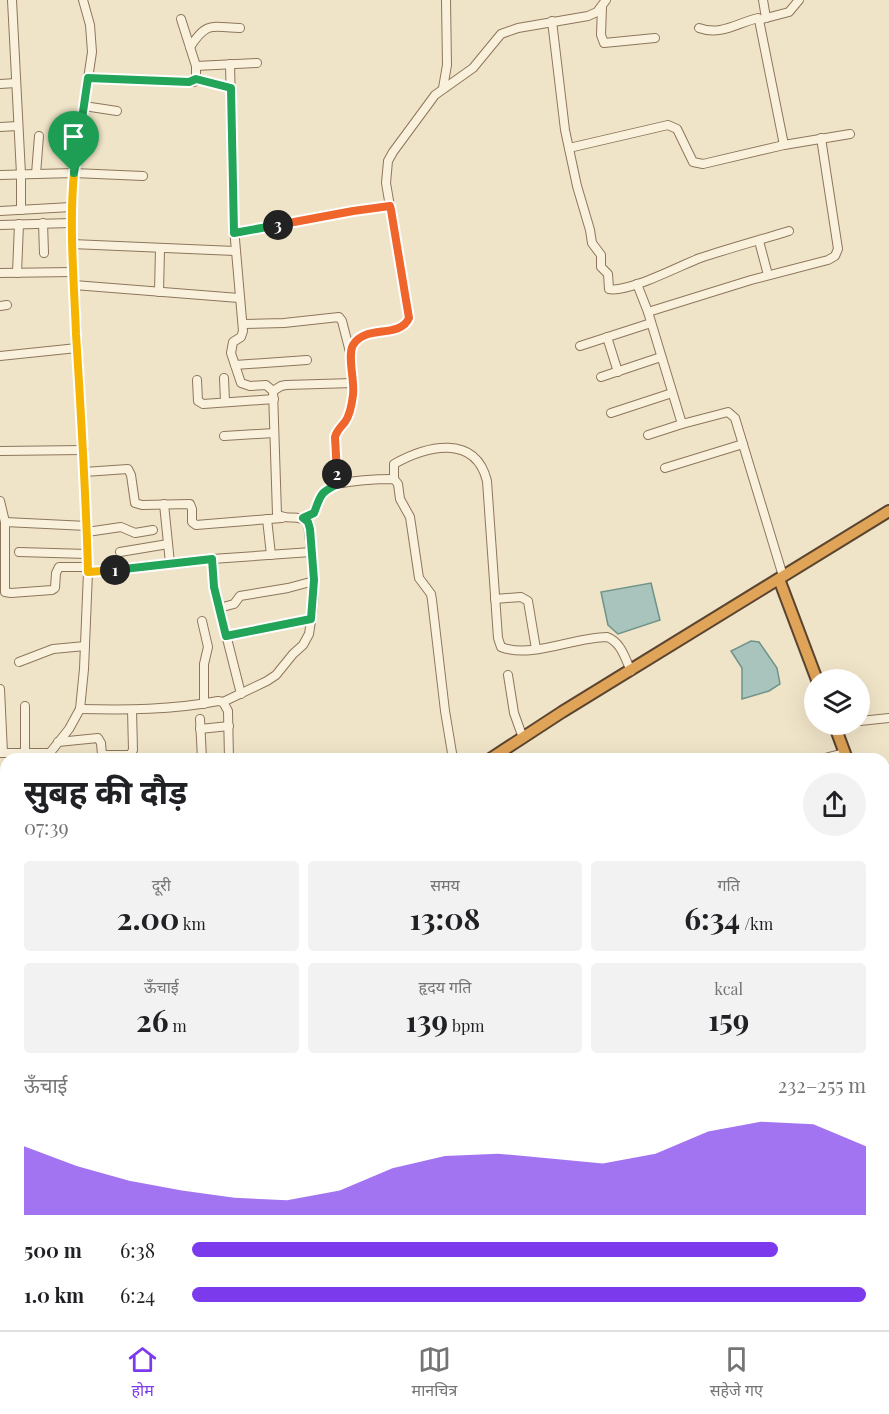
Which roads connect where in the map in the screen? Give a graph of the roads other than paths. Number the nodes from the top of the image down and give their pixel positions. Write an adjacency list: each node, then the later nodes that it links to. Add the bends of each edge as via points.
1 (12, 0): 19 (street)
2 (83, 0): 17 (street, via 92,40)
3 (446, 0): 22 (street, via 447,65)
4 (763, 0): 8 (street)
5 (799, 0): 8 (street, via 789,12)
6 (604, 3): 9 (street, via 588,16); 12 (street, via 604,43)
7 (182, 19): 13 (street)
8 (763, 19): 11 (street, via 713,32); 30 (street)
9 (552, 21): 22 (street, via 501,34 473,68); 31 (street)
10 (240, 28): 13 (street, via 205,28)
11 (699, 28)
12 (655, 38)
13 (190, 47): 16 (street)
14 (257, 63): 15 (street)
15 (230, 64): 16 (street); 21 (street)
16 (196, 66): 18 (street)
17 (88, 78): 18 (street, via 189,82); 23 (street)
18 (196, 79): 21 (street)
19 (16, 83): 20 (street); 25 (street)
20 (0, 84)
21 (231, 88): 46 (street)
22 (443, 88): 37 (street, via 388,161)
23 (84, 106): 24 (street); 32 (street)
24 (117, 111)
25 (18, 126): 26 (street); 34 (street)
26 (0, 127)
27 (850, 134): 29 (street)
28 (39, 136): 35 (street)
29 (822, 138): 30 (street); 55 (street, via 837,253 828,260)
30 (784, 144): 31 (street, via 697,164 689,157 677,129 668,125)
31 (569, 148): 56 (street, via 592,243 600,252 609,289)
32 (74, 173): 35 (street); 36 (street); 38 (street)
33 (0, 174): 34 (street)
34 (21, 174): 35 (street); 39 (street)
35 (36, 174)
36 (143, 176)
37 (390, 206): 46 (street); 66 (street, via 409,318 400,327 363,335 352,346)
38 (71, 207): 39 (street); 42 (street)
39 (21, 210): 40 (street)
40 (0, 211)
41 (43, 223): 42 (street); 43 (street); 51 (street)
42 (71, 223): 48 (street)
43 (19, 224): 44 (street); 54 (street)
44 (0, 225)
45 (789, 231): 47 (street)
46 (234, 233): 50 (street)
47 (759, 241): 55 (street); 56 (street, via 698,259)
48 (72, 244): 49 (street); 52 (street)
49 (160, 249): 50 (street); 58 (street)
50 (235, 251): 59 (street)
51 (44, 253)
52 (73, 272): 54 (street); 57 (street)
53 (0, 273): 54 (street)
54 (17, 273)
55 (768, 275): 60 (street)
56 (637, 284): 60 (street)
57 (74, 285): 58 (street); 65 (street)
58 (159, 292): 59 (street)
59 (239, 298): 62 (street)
60 (648, 312): 61 (street)
61 (651, 323): 63 (street); 68 (street)
62 (243, 324): 66 (street, via 339,317); 70 (street, via 241,337 231,347)
63 (606, 338): 64 (street); 71 (street)
64 (580, 346)
65 (77, 348): 67 (street); 85 (street)
66 (351, 355): 75 (street)
67 (0, 356)
68 (661, 357): 71 (street); 76 (street)
69 (307, 360): 70 (street)
70 (235, 365): 77 (street, via 241,383 266,385)
71 (618, 372): 72 (street)
72 (601, 377)
73 (224, 378): 78 (street)
74 (197, 380): 78 (street, via 199,403)
75 (353, 383): 77 (street, via 286,385 280,386); 90 (street, via 347,417 335,437)
76 (672, 393): 79 (street); 80 (street)
77 (274, 395): 78 (street); 81 (street)
78 (225, 401)
79 (610, 413)
80 (682, 424): 82 (street); 84 (street, via 730,413)
81 (274, 433): 83 (street); 94 (street, via 275,508)
82 (648, 435)
83 (224, 436)
84 (743, 444): 87 (street); 109 (street)
85 (84, 450): 86 (street); 88 (street)
86 (0, 451)
87 (665, 468)
88 (84, 472): 92 (street, via 128,470 135,503); 98 (street)
89 (394, 479): 90 (street); 111 (street, via 394,464 427,449 460,450 481,465 487,481); 144 (street, via 410,517 419,578 431,594)
90 (338, 484): 95 (street, via 324,490 314,513)
91 (0, 501): 97 (street)
92 (164, 504): 96 (street, via 190,504 192,522 196,525); 100 (street)
93 (889, 511): 109 (highway)
94 (282, 518): 95 (street); 96 (street)
95 (303, 518): 103 (street, via 310,529)
96 (267, 519): 105 (street)
97 (5, 522): 98 (street); 108 (street, via 5,592 52,590 59,567)
98 (87, 529): 99 (street, via 121,527 135,533); 104 (street)
99 (153, 530)
100 (168, 544): 102 (street); 107 (street)
101 (19, 552): 104 (street)
102 (120, 552)
103 (311, 552): 105 (street); 110 (street)
104 (87, 554): 108 (street)
105 (271, 555): 106 (street)
106 (212, 559): 107 (street); 112 (street)
107 (170, 563): 108 (street)
108 (88, 570): 116 (street)
109 (781, 578): 119 (highway); 120 (highway)
110 (314, 580): 112 (street, via 283,590 240,596 234,604); 113 (street)
111 (495, 599): 117 (street, via 528,600); 117 (street, via 501,647)
112 (219, 608): 115 (street)
113 (311, 619): 115 (street); 123 (street, via 303,645 276,675)
114 (202, 621): 125 (street, via 208,647)
115 (226, 636): 123 (street)
116 (85, 646): 118 (street, via 57,648); 127 (street)
117 (536, 649): 120 (street, via 607,637 619,645)
118 (19, 662)
119 (813, 669)
120 (631, 671): 135 (highway)
121 (508, 675): 135 (street)
122 (0, 689): 137 (street)
123 (241, 694): 124 (street)
124 (223, 702): 125 (street); 132 (street)
125 (204, 704): 128 (street)
126 (25, 706): 138 (street)
127 (80, 709): 128 (street); 136 (street)
128 (132, 710): 141 (street)
129 (889, 718): 131 (street)
130 (200, 719): 133 (street)
131 (870, 720)
132 (229, 726): 133 (street); 143 (street)
133 (200, 729): 142 (street)
134 (838, 735): 146 (highway)
135 (523, 738): 145 (highway)
136 (58, 742): 139 (street); 140 (street, via 98,738)
137 (2, 753): 138 (street)
138 (25, 753)
139 (49, 753)
140 (102, 753)
141 (131, 753)
142 (202, 753)
143 (229, 753)
144 (452, 753)
145 (499, 753)
146 (845, 753)

